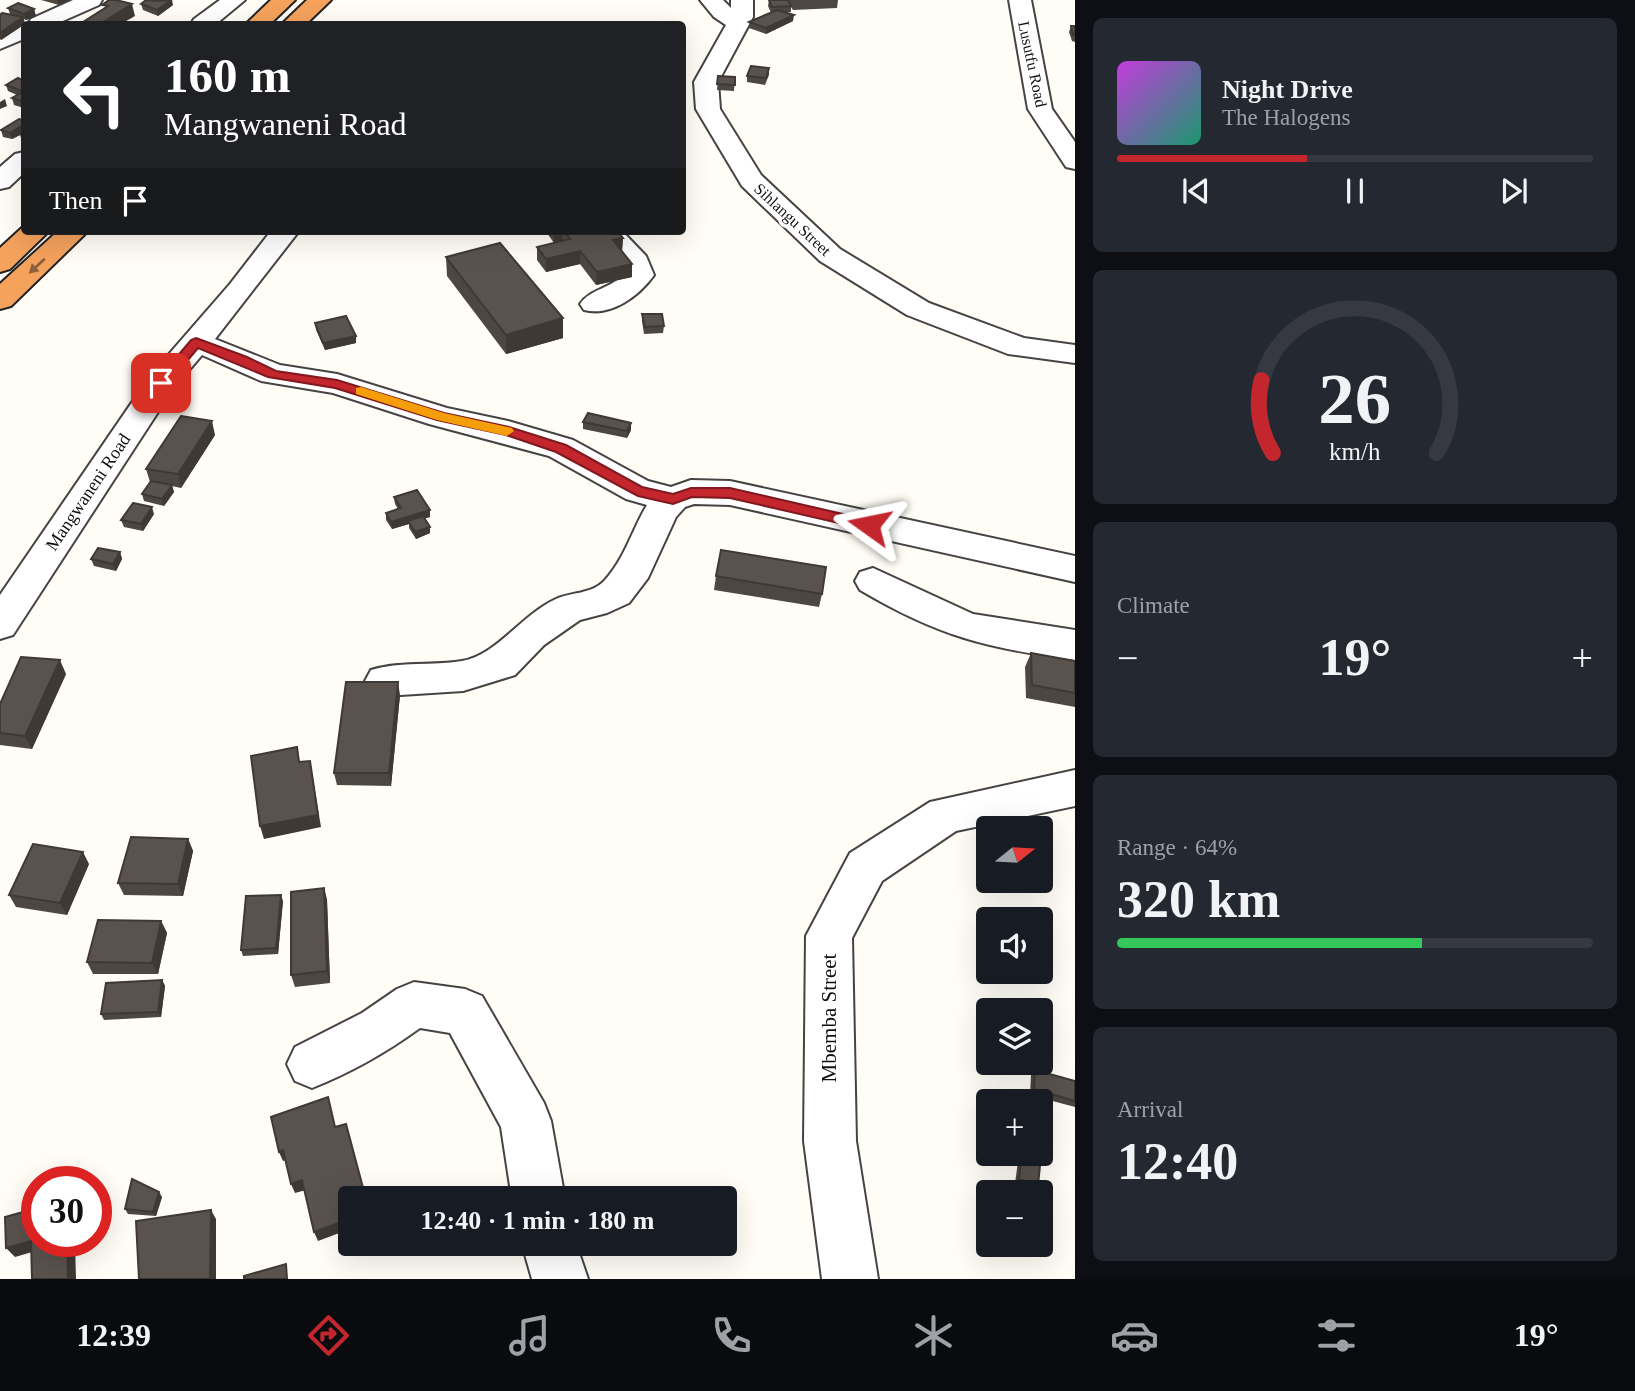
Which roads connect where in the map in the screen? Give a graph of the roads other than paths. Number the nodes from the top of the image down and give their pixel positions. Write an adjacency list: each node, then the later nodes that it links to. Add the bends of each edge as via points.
1 (91, 0): 8 (street)
2 (234, 0): 9 (street)
3 (284, 0): 10 (highway)
4 (320, 0): 11 (highway)
5 (711, 0): 7 (street, Sihlangu Street, via 722,12)
6 (1020, 0): 15 (street, Lusutfu Road, via 1040,109)
7 (741, 12): 14 (street, Sihlangu Street)
8 (46, 21)
9 (206, 21)
10 (260, 21)
11 (296, 21)
12 (21, 32): 13 (street)
13 (0, 42)
14 (695, 97): 26 (street, Sihlangu Street, via 708,109 751,180 830,255 918,309 1019,346)
15 (1075, 160)
16 (21, 163): 17 (street)
17 (0, 181)
18 (31, 235): 22 (highway)
19 (70, 235): 23 (highway, one-way to 23)
20 (282, 235): 25 (street, Mangwaneni Road)
21 (610, 235): 24 (street, via 636,262 639,275 628,288)
22 (0, 263)
23 (0, 300)
24 (595, 304)
25 (196, 342): 27 (street, via 272,374 337,384 561,449 638,491); 30 (street, Mangwaneni Road, via 161,383)
26 (1075, 354)
27 (673, 499): 28 (street, via 691,492 730,493); 32 (street, via 661,511 635,569 616,593 569,609 530,635 500,664 463,676)
28 (1075, 569)
29 (873, 581): 31 (street, via 962,625)
30 (0, 625)
31 (1075, 645)
32 (385, 681)
33 (1075, 788): 38 (street, Mbemba Street, via 945,815 866,867 829,936 830,1141)
34 (312, 1064): 35 (street, via 414,1005 465,1012 526,1121)
35 (537, 1186)
36 (553, 1256): 37 (street)
37 (560, 1279)
38 (850, 1279)

